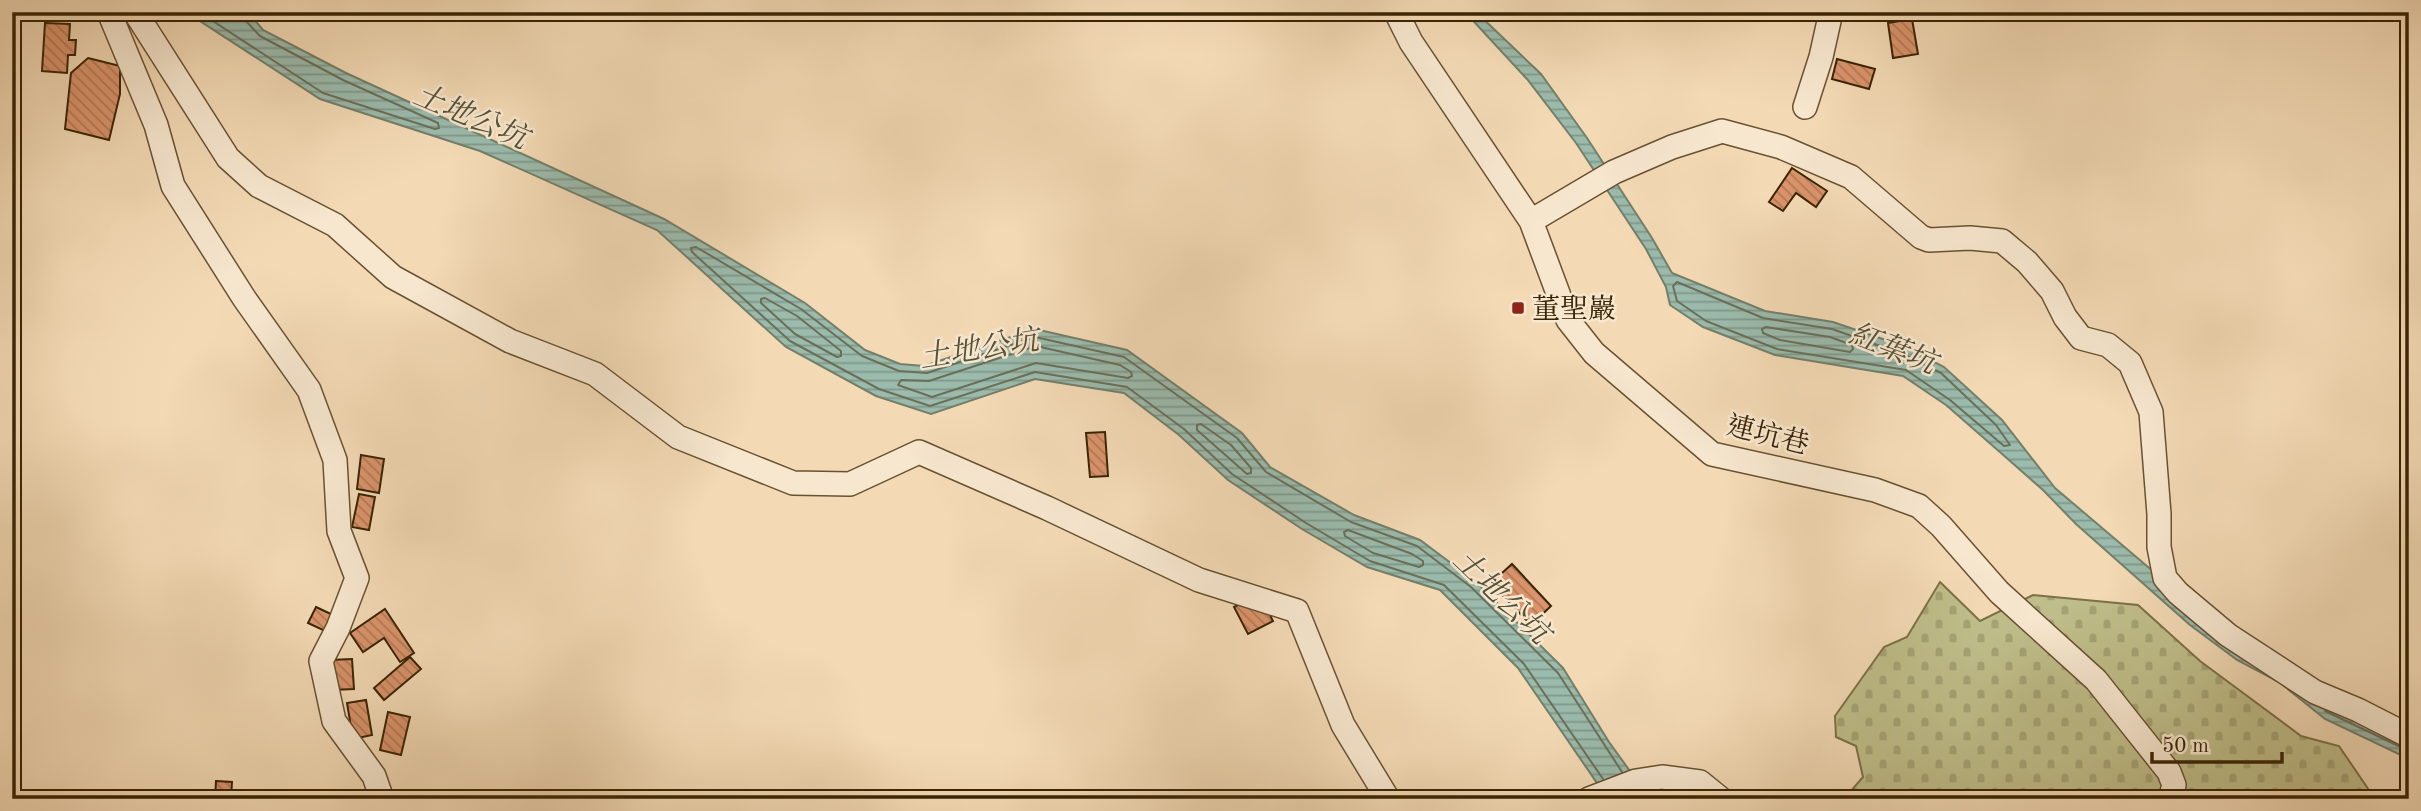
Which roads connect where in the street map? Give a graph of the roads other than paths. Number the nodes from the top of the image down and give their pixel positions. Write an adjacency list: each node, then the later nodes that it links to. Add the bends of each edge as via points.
1 (108, 12): 9 (street, via 156,124 173,186 309,390 335,460 339,531 357,578 321,660 334,721 374,776)
2 (135, 12): 10 (street, via 228,158 259,186 335,225 393,277 510,341 595,374 678,437 793,483 850,484 919,452 1199,580 1297,611 1343,725)
3 (1396, 12): 6 (street, 連坑巷, via 1411,42)
4 (1831, 12): 5 (street)
5 (1805, 107)
6 (1531, 222): 7 (street, via 1614,172 1722,131 1781,147 1852,177 1921,237 2003,242 2052,291 2081,338 2108,345 2130,363 2151,412 2165,578 2228,635 2315,692); 12 (street, 連坑巷, via 1568,320 1594,353 1712,454 1875,490 1919,506 1999,592 2096,680 2169,772 2174,785)
7 (2409, 736)
8 (1590, 798): 11 (street, via 1662,776 1700,782)
9 (382, 799)
10 (1388, 799)
11 (1721, 799)
12 (2169, 799)

